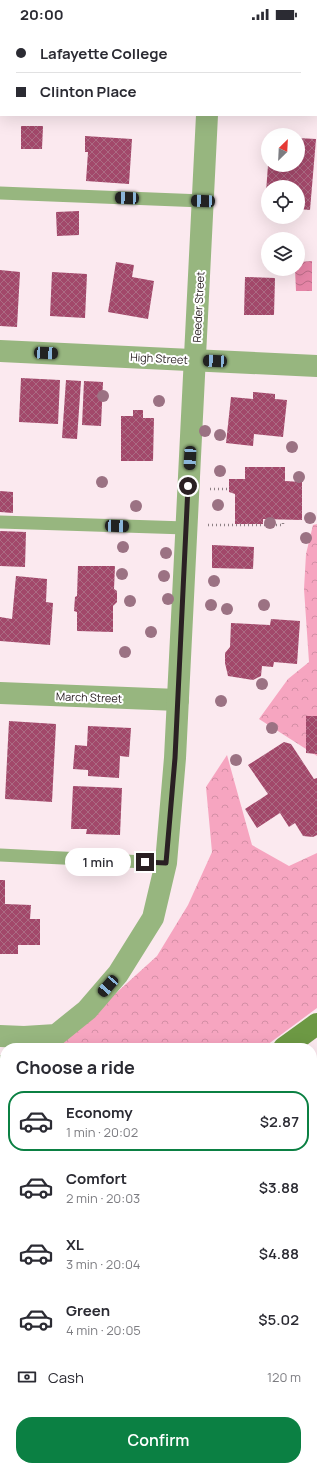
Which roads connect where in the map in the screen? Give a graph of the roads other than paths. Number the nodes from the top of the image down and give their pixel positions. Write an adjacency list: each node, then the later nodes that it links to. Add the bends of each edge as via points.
1 (207, 116): 3 (street, Reeder Street)
2 (0, 193): 3 (lane)
3 (203, 201): 5 (street, Reeder Street)
4 (0, 351): 5 (street, High Street)
5 (195, 360): 6 (street, High Street); 8 (street, Reeder Street)
6 (317, 366)
7 (0, 522): 8 (lane)
8 (186, 528): 10 (street, Reeder Street)
9 (0, 693): 10 (street, March Street)
10 (178, 700): 12 (street, Reeder Street)
11 (0, 855): 12 (lane)
12 (166, 863): 15 (street, Reeder Street, via 153,918 118,974 87,1010 56,1035)
13 (317, 1024): 16 (main road)
14 (0, 1036): 15 (street)
15 (20, 1043)
16 (291, 1043)

